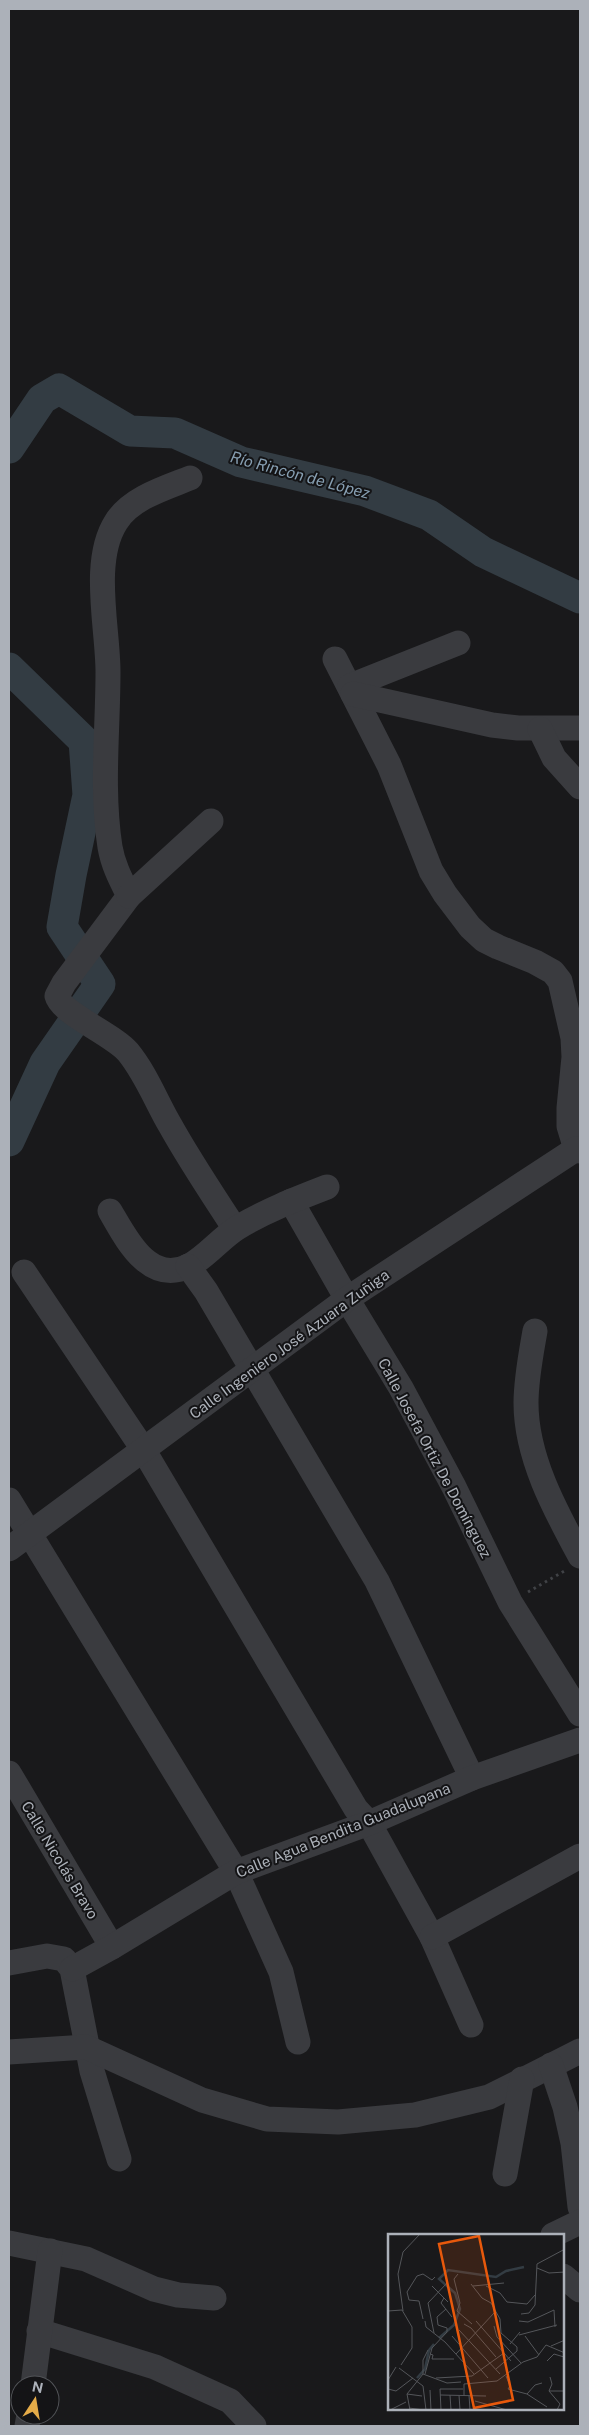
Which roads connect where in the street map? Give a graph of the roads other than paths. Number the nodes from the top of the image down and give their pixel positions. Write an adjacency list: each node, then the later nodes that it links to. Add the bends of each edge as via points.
1 (190, 478): 9 (street, via 142,499 116,521 107,540 103,599 108,672 106,806 113,862)
2 (458, 643): 4 (street)
3 (335, 659): 4 (street)
4 (352, 690): 6 (street, via 492,725); 10 (street, via 358,709 389,765 431,871 445,894 484,940 535,962 553,972 560,981 573,1038 569,1117)
5 (580, 728): 6 (street)
6 (540, 729): 7 (street, via 554,758)
7 (580, 787)
8 (210, 821): 9 (street)
9 (129, 896): 14 (street, via 64,983 58,1000 128,1053)
10 (578, 1150): 17 (street, Calle Ingeniero José Azuara Zuñiga)
11 (327, 1187): 12 (street)
12 (291, 1201): 14 (street); 17 (street, Calle Josefa Ortiz De Domínguez)
13 (110, 1211): 15 (street, via 143,1260 159,1268)
14 (235, 1229): 15 (street)
15 (188, 1266): 19 (street)
16 (24, 1272): 20 (street)
17 (347, 1300): 19 (street, Calle Ingeniero José Azuara Zuñiga); 25 (street, Calle Josefa Ortiz De Domínguez, via 401,1388 510,1602)
18 (535, 1331): 24 (street, via 526,1404 530,1438)
19 (252, 1368): 20 (street, Calle Ingeniero José Azuara Zuñiga); 28 (street, via 377,1581)
20 (143, 1449): 22 (street, Calle Ingeniero José Azuara Zuñiga); 29 (street, via 356,1809)
21 (9, 1500): 22 (street)
22 (30, 1534): 23 (street, Calle Ingeniero José Azuara Zuñiga); 31 (street)
23 (9, 1549)
24 (576, 1561)
25 (580, 1714)
26 (580, 1740): 28 (street, Calle Agua Bendita Guadalupana)
27 (9, 1773): 33 (street, Calle Nicolás Bravo)
28 (472, 1778): 29 (street, Calle Agua Bendita Guadalupana)
29 (369, 1823): 31 (street, Calle Agua Bendita Guadalupana); 32 (street)
30 (580, 1856): 32 (street)
31 (236, 1872): 33 (street, Calle Agua Bendita Guadalupana); 37 (street, via 281,1972)
32 (432, 1938): 36 (street)
33 (112, 1947): 35 (street, Calle Agua Bendita Guadalupana)
34 (9, 1964): 35 (street, via 47,1956 64,1960)
35 (72, 1968): 38 (street)
36 (472, 2025)
37 (298, 2042)
38 (86, 2047): 40 (street); 42 (street, via 202,2100 267,2118 338,2122 414,2115 490,2097); 43 (street)
39 (580, 2050): 41 (street)
40 (9, 2052)
41 (551, 2066): 42 (street); 45 (street, via 566,2107)
42 (522, 2079): 44 (street)
43 (119, 2159)
44 (505, 2174)
45 (580, 2207)
46 (580, 2222): 47 (street)
47 (556, 2234)
48 (9, 2243): 49 (street)
49 (50, 2251): 52 (street, via 86,2259 154,2289); 53 (street)
50 (564, 2277): 51 (street)
51 (580, 2290)
52 (214, 2298)
53 (40, 2330): 54 (street); 55 (street, via 163,2371 230,2401)
54 (34, 2375)
55 (254, 2426)

